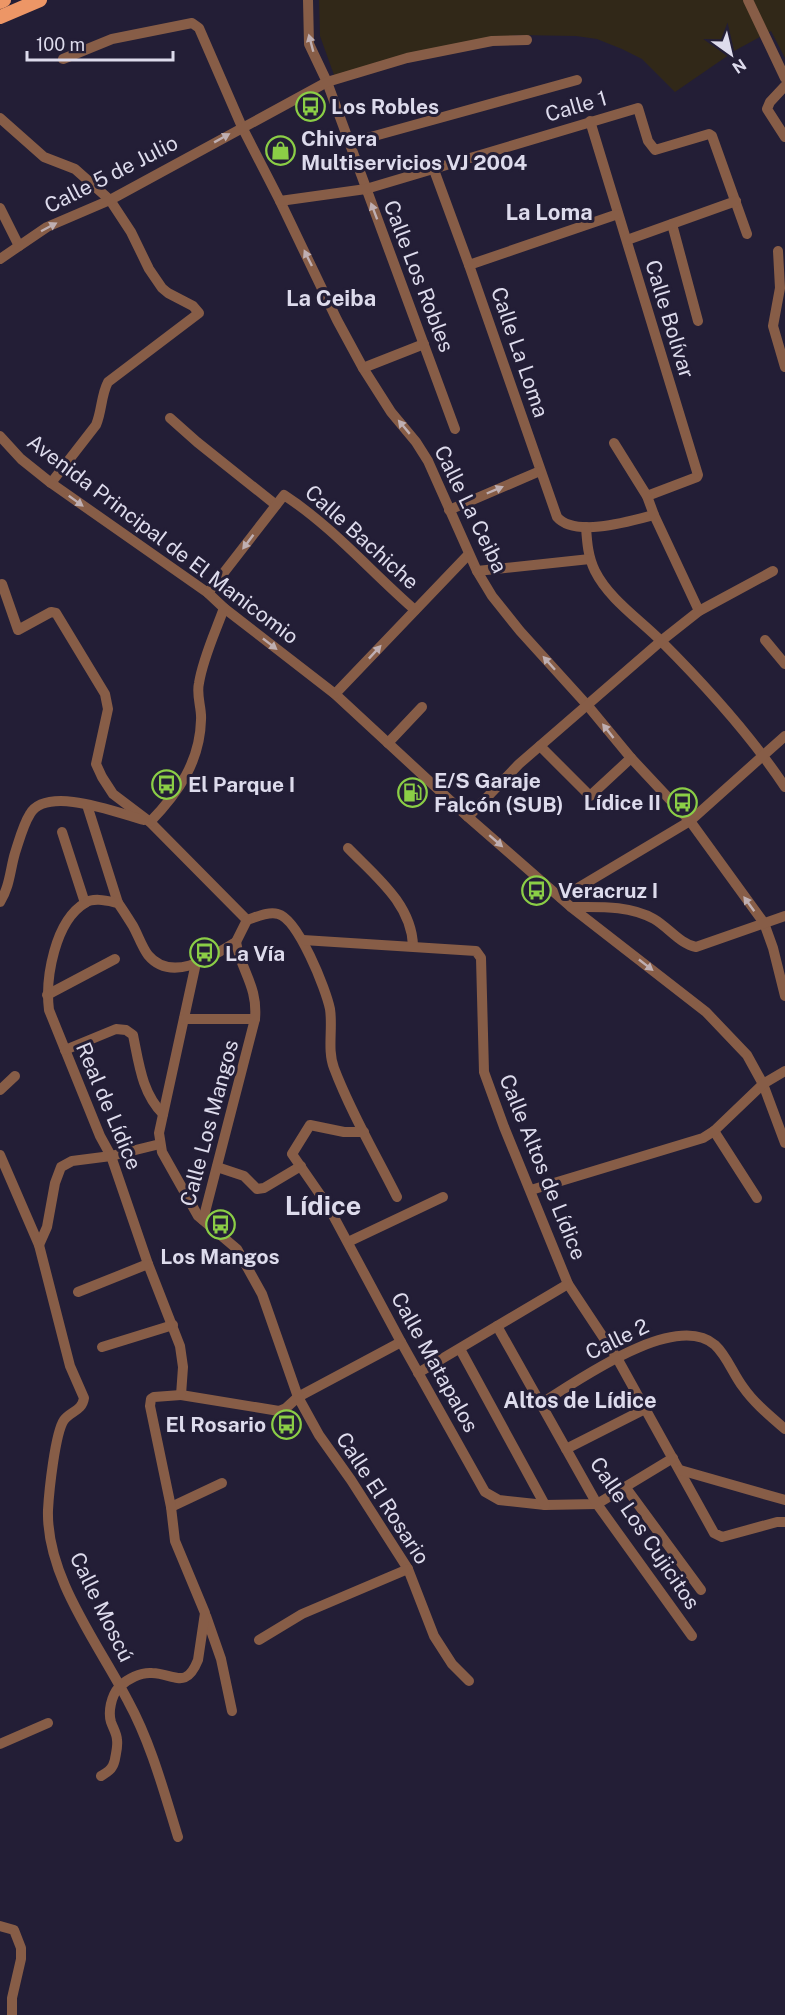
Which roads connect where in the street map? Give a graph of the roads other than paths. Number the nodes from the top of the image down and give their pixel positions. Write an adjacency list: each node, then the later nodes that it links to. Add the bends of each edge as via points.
1 (40, 0): 4 (main road)
2 (308, 0): 9 (street, Calle Los Robles, one-way to 2, via 309,44)
3 (748, 0): 7 (street)
4 (0, 17)
5 (527, 40): 9 (street, Calle 5 de Julio, via 492,41 407,58)
6 (63, 59): 13 (street, Calle La Ceiba, via 112,39 192,23 203,33)
7 (785, 78)
8 (577, 80): 15 (street)
9 (327, 82): 13 (street, Calle 5 de Julio); 15 (street, Calle Los Robles)
10 (785, 86): 14 (street, via 767,107)
11 (0, 118): 18 (street, via 44,157 75,169)
12 (590, 122): 16 (street, Calle 1); 20 (street, Calle 1, via 638,108 648,141 655,150 711,135); 22 (street, Calle Bolívar)
13 (242, 127): 18 (street, Calle 5 de Julio, one-way to 13); 19 (street, Calle La Ceiba)
14 (785, 137)
15 (349, 142): 17 (street, Calle Los Robles)
16 (434, 170): 17 (street, Calle 1); 29 (street, Calle La Loma)
17 (366, 189): 19 (street, Calle 1); 31 (street, Calle Los Robles, one-way to 17)
18 (110, 200): 26 (street, Calle 5 de Julio, one-way to 18, via 47,227); 39 (street, via 162,288 193,306 199,315 108,382 96,424)
19 (280, 201): 33 (street, Calle La Ceiba, one-way to 19)
20 (736, 201): 23 (street); 24 (street)
21 (0, 208): 26 (street)
22 (618, 213): 25 (street, Calle Bolívar); 29 (street)
23 (672, 224): 25 (street); 30 (street)
24 (747, 234)
25 (627, 240): 40 (street, Calle Bolívar, via 698,475)
26 (20, 246): 28 (street, Calle 5 de Julio)
27 (778, 251): 32 (street, via 780,288 773,326)
28 (0, 259)
29 (469, 265): 38 (street, Calle La Loma)
30 (698, 321)
31 (424, 344): 33 (street); 35 (street, Calle Los Robles)
32 (785, 367)
33 (363, 368): 42 (street, Calle La Ceiba, one-way to 33, via 428,461)
34 (170, 418): 41 (street)
35 (455, 429)
36 (0, 436): 39 (street, Avenida Principal de El Manicomio)
37 (614, 443): 40 (street)
38 (540, 471): 42 (street, one-way to 38); 44 (street, Calle La Loma, via 557,517 565,524)
39 (51, 483): 50 (street, Avenida Principal de El Manicomio, one-way to 50)
40 (647, 496): 43 (street)
41 (276, 504): 50 (street, one-way to 50); 52 (street, Calle Bachiche, via 283,495 333,532)
42 (450, 510): 45 (street, Calle La Ceiba)
43 (654, 515): 44 (street, Calle La Loma); 53 (street)
44 (585, 527): 46 (street)
45 (468, 555): 47 (street, Calle La Ceiba); 52 (street)
46 (590, 559): 47 (street); 55 (street, via 607,589)
47 (477, 571): 58 (street, Calle La Ceiba, one-way to 47, via 520,631)
48 (773, 571): 53 (street)
49 (2, 584): 69 (street, via 18,630 51,612 63,624 105,694 108,709 96,764 113,794)
50 (208, 593): 51 (street, Avenida Principal de El Manicomio)
51 (224, 608): 57 (street, Avenida Principal de El Manicomio, one-way to 57); 69 (street, via 198,686 202,718 195,756 177,791)
52 (415, 610): 57 (street, one-way to 52)
53 (699, 611): 55 (street)
54 (765, 640): 56 (street)
55 (661, 641): 58 (street); 63 (street)
56 (785, 664)
57 (335, 694): 61 (street, Avenida Principal de El Manicomio)
58 (588, 706): 62 (street); 64 (street, Calle La Ceiba, one-way to 58)
59 (422, 707): 61 (street)
60 (785, 735): 63 (street)
61 (388, 743): 67 (street, Avenida Principal de El Manicomio)
62 (540, 746): 64 (street, via 590,796); 67 (street)
63 (764, 755): 65 (street); 68 (street)
64 (631, 758): 68 (street, Calle La Ceiba)
65 (785, 787)
66 (87, 805): 69 (street); 73 (street, via 47,801 30,812 11,879); 75 (street)
67 (468, 817): 72 (street, Avenida Principal de El Manicomio, one-way to 72)
68 (690, 821): 72 (street); 79 (street, Calle La Ceiba, one-way to 68)
69 (150, 822): 78 (street)
70 (62, 832): 74 (street)
71 (348, 848): 82 (street, via 393,894 413,930)
72 (561, 898): 76 (street, Avenida Principal de El Manicomio)
73 (0, 902)
74 (85, 903): 75 (street); 85 (street, Real de Lídice, via 67,921 57,941)
75 (118, 903): 84 (street, via 151,958 177,968)
76 (571, 907): 79 (street, via 614,907 641,912 696,947); 92 (street, Avenida Principal de El Manicomio, one-way to 92, via 706,1012 747,1055)
77 (785, 915): 79 (street)
78 (247, 920): 80 (street, via 269,913 281,915); 81 (street)
79 (764, 923): 86 (street, Calle La Ceiba)
80 (303, 940): 82 (street, Calle Altos de Lídice); 96 (street, via 330,1010 334,1067)
81 (236, 942): 84 (street); 88 (street, Calle Los Mangos, via 251,980)
82 (413, 946): 103 (street, Calle Altos de Lídice, via 476,951 480,956 484,1072)
83 (115, 959): 85 (street)
84 (196, 963): 87 (street)
85 (47, 995): 89 (street, Real de Lídice)
86 (785, 996)
87 (184, 1019): 88 (street); 94 (street)
88 (255, 1019): 102 (street, Calle Los Mangos)
89 (64, 1050): 94 (street, via 116,1029 126,1030 133,1035 147,1093); 100 (street, Real de Lídice)
90 (785, 1071): 92 (street)
91 (15, 1076): 93 (street)
92 (763, 1084): 95 (street); 97 (street, Avenida Principal de El Manicomio)
93 (0, 1090)
94 (163, 1114): 98 (street)
95 (714, 1131): 103 (street, via 639,1159); 106 (street)
96 (364, 1132): 101 (street, Calle Matapalos, via 308,1125 292,1153); 104 (street)
97 (785, 1143)
98 (160, 1144): 100 (street); 107 (street)
99 (0, 1155): 109 (street, Calle Moscú)
100 (111, 1156): 109 (street, via 72,1161 61,1167); 110 (street, Real de Lídice)
101 (301, 1166): 102 (street, via 257,1189 244,1176); 108 (street, Calle Matapalos)
102 (217, 1167): 107 (street, Calle Los Mangos)
103 (531, 1190): 111 (street, Calle Altos de Lídice)
104 (397, 1197)
105 (442, 1197): 108 (street)
106 (758, 1198)
107 (203, 1220): 121 (street, Calle Los Mangos, via 237,1249 262,1294)
108 (348, 1242): 115 (street, Calle Matapalos)
109 (39, 1245): 141 (street, Calle Moscú, via 70,1366 84,1398 79,1409 65,1419 58,1434 48,1510 51,1540 71,1598)
110 (148, 1264): 112 (street); 113 (street, Real de Lídice)
111 (568, 1284): 114 (street); 118 (street, Calle Altos de Lídice)
112 (78, 1292)
113 (172, 1325): 116 (street); 120 (street, Real de Lídice, via 183,1367)
114 (496, 1326): 117 (street); 122 (street, Calle Los Cujicitos)
115 (401, 1342): 119 (street, Calle Matapalos); 121 (street)
116 (102, 1347)
117 (460, 1349): 119 (street); 132 (street)
118 (617, 1358): 122 (street, Calle 2); 123 (street, Calle Altos de Lídice); 124 (street, Calle 2, via 660,1339 687,1336 708,1341 717,1347 748,1395)
119 (418, 1373): 132 (street, Calle Matapalos, via 485,1492 499,1500)
120 (181, 1395): 121 (street, via 279,1411); 133 (street, via 154,1397 150,1402)
121 (298, 1397): 135 (street, Calle El Rosario)
122 (540, 1404): 125 (street, Calle Los Cujicitos)
123 (645, 1409): 125 (street); 126 (street, Calle Altos de Lídice)
124 (785, 1430)
125 (566, 1449): 131 (street, Calle Los Cujicitos)
126 (673, 1458): 127 (street, Calle Altos de Lídice); 129 (street, Calle Matapalos)
127 (680, 1470): 130 (street); 134 (street, Calle Altos de Lídice, via 714,1533 722,1537)
128 (222, 1483): 133 (street)
129 (626, 1488): 131 (street, Calle Matapalos); 136 (street)
130 (785, 1500)
131 (597, 1504): 132 (street, Calle Matapalos); 138 (street, Calle Los Cujicitos)
132 (545, 1505)
133 (171, 1507): 137 (street, via 175,1540)
134 (785, 1522)
135 (408, 1569): 139 (street, via 302,1614); 140 (street, Calle El Rosario, via 434,1636)
136 (701, 1590)
137 (205, 1613): 141 (street, via 198,1660 191,1674 178,1680 147,1673); 142 (street, via 221,1659)
138 (692, 1636)
139 (260, 1640)
140 (469, 1681)
141 (120, 1686): 145 (street, via 110,1712 117,1739 116,1753 113,1767); 146 (street, Calle Moscú, via 145,1737)
142 (232, 1711)
143 (48, 1723): 144 (street)
144 (0, 1744)
145 (101, 1776)
146 (178, 1838)
147 (0, 1926): 148 (street, via 14,1930 21,1948)
148 (12, 2015)

